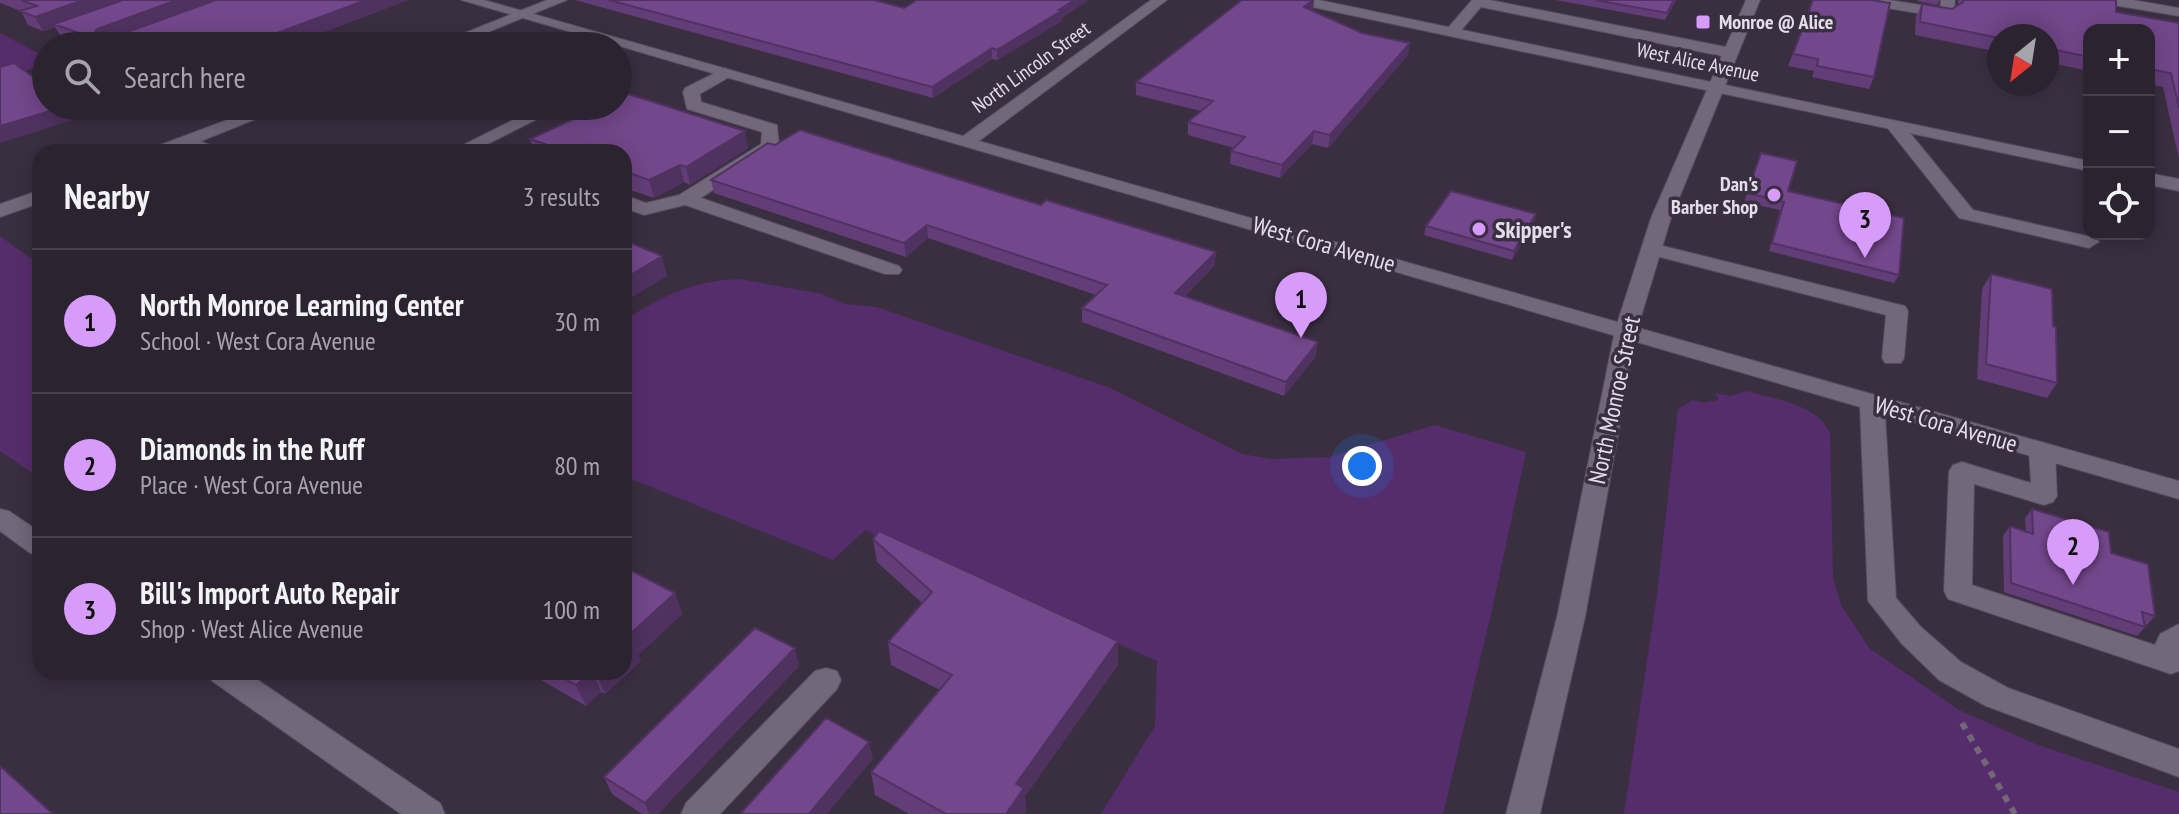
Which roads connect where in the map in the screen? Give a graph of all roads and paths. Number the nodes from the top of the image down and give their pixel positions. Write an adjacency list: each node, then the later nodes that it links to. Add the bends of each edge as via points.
1 (468, 0): 11 (street, West Cora Avenue)
2 (560, 0): 11 (street)
3 (1160, 0): 23 (street, North Lincoln Street)
4 (1298, 0): 14 (street, West Alice Avenue)
5 (1753, 0): 16 (street, North Monroe Street)
6 (1863, 0): 7 (street, via 1947,14)
7 (1948, 0)
8 (2107, 0): 10 (street)
9 (1479, 1): 14 (street); 16 (street)
10 (2179, 12)
11 (522, 15): 12 (street); 13 (street, West Cora Avenue)
12 (477, 32)
13 (582, 32)
14 (1452, 32): 18 (street, West Alice Avenue)
15 (632, 46): 17 (street, West Cora Avenue)
16 (1731, 53): 18 (street, North Monroe Street)
17 (725, 73): 23 (street, West Cora Avenue); 31 (street, via 691,92 693,105 771,129 770,146)
18 (1716, 88): 21 (street, West Alice Avenue); 35 (street, North Monroe Street)
19 (243, 120): 22 (street)
20 (528, 120): 26 (street)
21 (1895, 126): 27 (street, West Alice Avenue); 34 (street, via 1966,214)
22 (188, 141): 24 (street); 25 (street)
23 (967, 141): 37 (street, West Cora Avenue)
24 (180, 144)
25 (194, 144)
26 (482, 144)
27 (2083, 165)
28 (2155, 180): 29 (street)
29 (2179, 185)
30 (32, 199): 33 (street)
31 (686, 199): 32 (street, via 644,209); 36 (street)
32 (632, 204)
33 (0, 211)
34 (2089, 242)
35 (1651, 249): 37 (street, North Monroe Street); 38 (street, via 1897,311)
36 (892, 270)
37 (1626, 330): 39 (street, West Cora Avenue); 51 (street, North Monroe Street, via 1571,617)
38 (1893, 358)
39 (1872, 402): 40 (street, West Cora Avenue); 48 (street, via 1882,601 1950,671 1997,697)
40 (2042, 451): 41 (street, West Cora Avenue); 44 (street, via 2044,496 1962,471 1958,591 2171,662 2170,642)
41 (2179, 490)
42 (0, 518): 43 (street)
43 (32, 540)
44 (2179, 636)
45 (235, 680): 49 (street)
46 (826, 680): 50 (street)
47 (1958, 715): 52 (path)
48 (2179, 763)
49 (428, 814)
50 (698, 814)
51 (1523, 814)
52 (2015, 814)

